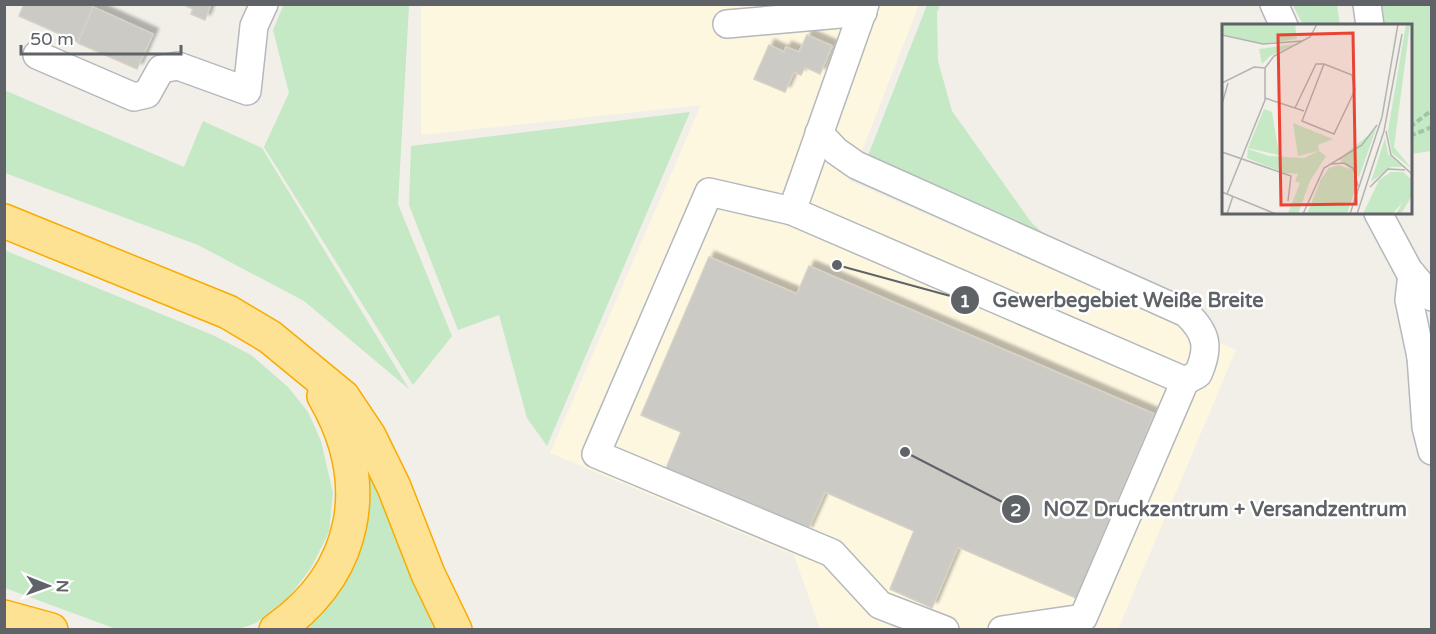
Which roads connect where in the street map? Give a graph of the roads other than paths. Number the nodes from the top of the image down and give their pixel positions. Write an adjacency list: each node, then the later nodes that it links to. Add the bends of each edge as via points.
1 (264, 4): 8 (street, via 254,26 247,91 178,66 161,69 147,94 135,97)
2 (1274, 4): 6 (street)
3 (1367, 4): 7 (street)
4 (864, 8): 5 (street); 9 (street)
5 (727, 24)
6 (1283, 24)
7 (1370, 24)
8 (37, 55)
9 (819, 133): 10 (street); 17 (street, via 856,165 1186,313 1198,325 1206,356 1198,374)
10 (792, 211): 17 (street); 24 (street, via 709,192 596,454 832,554 880,605)
11 (1379, 214): 13 (street)
12 (4, 221): 16 (highway, via 228,312 270,337)
13 (1412, 274): 14 (street); 15 (street, via 1409,300)
14 (1431, 297)
15 (1426, 354): 18 (street, via 1426,427)
16 (307, 366): 22 (highway, via 334,413 349,458 353,492 349,533 331,576 301,612); 23 (highway, via 343,397 369,436)
17 (1185, 381): 25 (street, via 1083,618)
18 (1431, 451)
19 (4, 618): 20 (highway); 21 (highway)
20 (32, 630)
21 (51, 630)
22 (276, 630)
23 (455, 630)
24 (945, 630)
25 (1002, 630)

